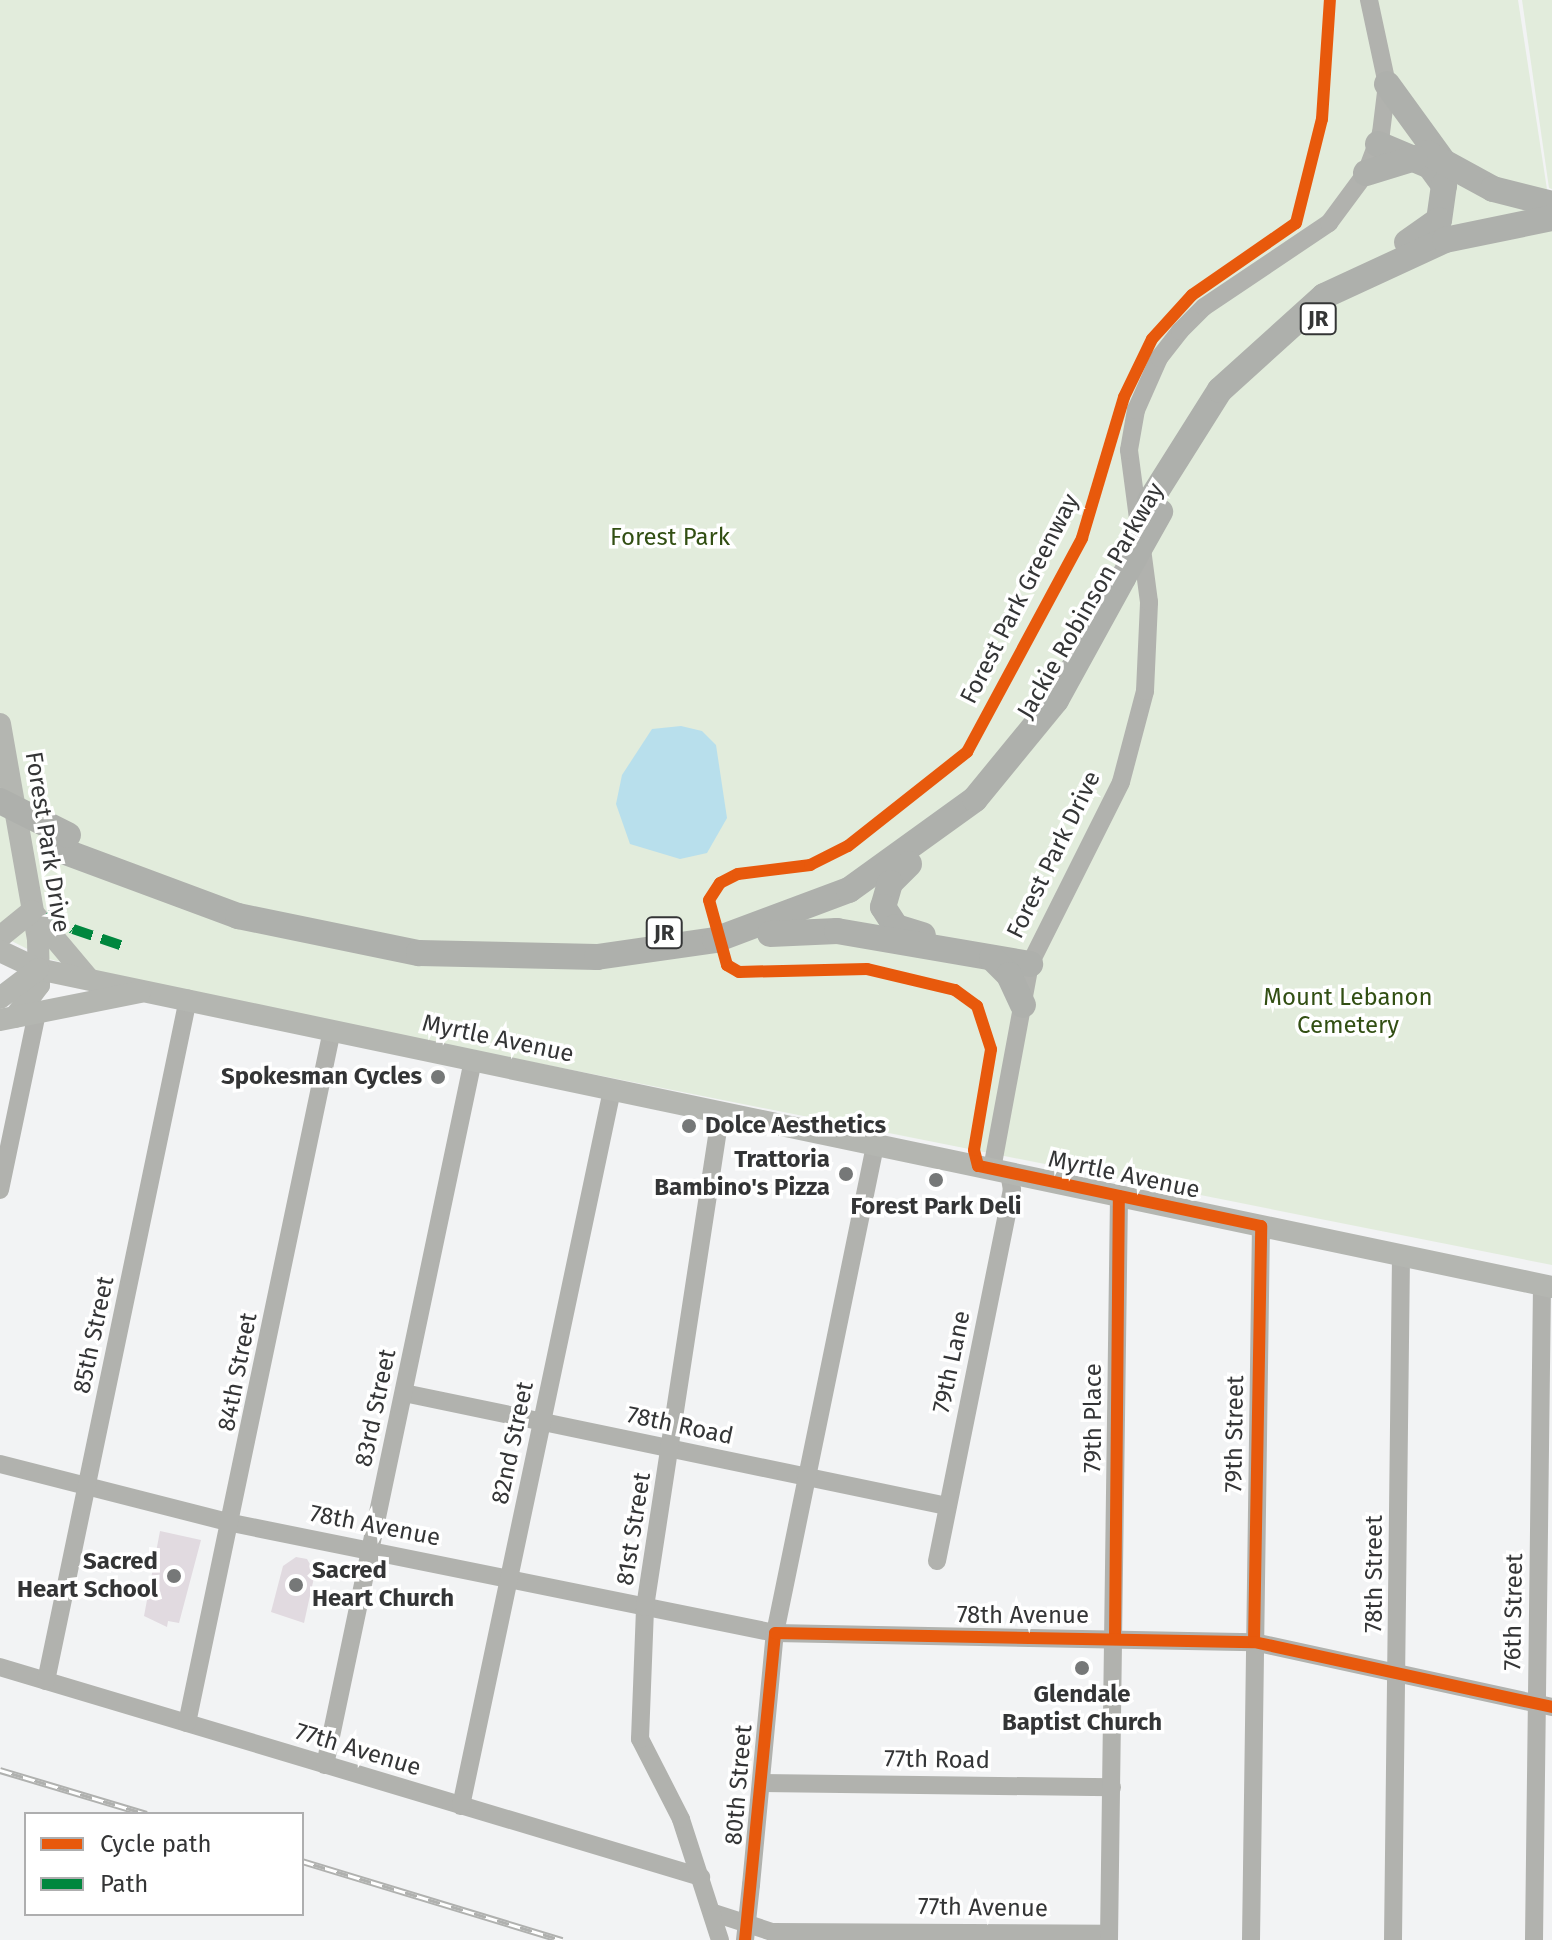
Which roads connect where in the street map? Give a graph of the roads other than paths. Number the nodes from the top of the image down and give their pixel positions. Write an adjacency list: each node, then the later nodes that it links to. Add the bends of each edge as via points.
1 (1369, 0): 2 (street, Forest Park Drive)
2 (1387, 84): 3 (street, Forest Park Drive); 5 (highway)
3 (1379, 138): 4 (highway); 5 (highway); 6 (street, Forest Park Drive)
4 (1415, 158): 6 (highway); 10 (highway, via 1441,179 1442,215)
5 (1443, 161): 7 (highway, via 1493,189)
6 (1366, 173): 23 (street, Forest Park Drive, via 1329,223 1204,307 1146,383 1129,450 1149,602 1145,691 1121,782)
7 (1552, 204)
8 (1552, 218): 10 (highway, Jackie Robinson Parkway / JR, via 1455,237)
9 (1552, 235): 11 (highway, Jackie Robinson Parkway / JR, via 1435,259 1332,310 1275,354 1229,404)
10 (1363, 274): 11 (highway, Jackie Robinson Parkway / JR, via 1305,310 1236,372)
11 (1155, 506): 12 (highway, Jackie Robinson Parkway / JR, bridge)
12 (1120, 569): 14 (highway, Jackie Robinson Parkway / JR, via 1050,708); 17 (highway, Jackie Robinson Parkway / JR, via 1040,697 971,781 916,828 855,868 737,917 562,943 417,936 217,893)
13 (0, 724): 18 (main road, Forest Park Drive)
14 (975, 799): 20 (highway, Jackie Robinson Parkway / JR, via 849,890); 23 (highway, via 940,840 893,878 885,912 908,932)
15 (0, 801): 17 (highway, Jackie Robinson Parkway / JR, bridge)
16 (0, 818): 17 (highway, Jackie Robinson Parkway / JR)
17 (65, 843): 20 (highway, Jackie Robinson Parkway / JR, via 238,916 419,953 569,959)
18 (32, 911): 19 (main road); 24 (main road, Forest Park Drive); 25 (main road)
19 (0, 937)
20 (715, 940): 22 (highway, via 827,930)
21 (0, 951): 24 (main road, Myrtle Avenue)
22 (992, 958): 23 (highway); 29 (highway, via 1009,975)
23 (1032, 959): 29 (street, Forest Park Drive)
24 (38, 969): 25 (main road, Myrtle Avenue); 27 (main road); 30 (main road, via 39,985)
25 (88, 978): 26 (main road, Myrtle Avenue)
26 (148, 991): 28 (main road, Myrtle Avenue); 30 (main road)
27 (0, 998)
28 (188, 999): 31 (main road, Myrtle Avenue); 47 (street, 85th Street)
29 (1023, 1005): 36 (street, Forest Park Drive)
30 (17, 1017): 37 (street)
31 (332, 1030): 32 (main road, Myrtle Avenue); 49 (street, 84th Street)
32 (473, 1060): 33 (main road, Myrtle Avenue); 42 (street, 83rd Street)
33 (612, 1090): 34 (main road, Myrtle Avenue); 43 (street, 82nd Street)
34 (721, 1113): 35 (main road, Myrtle Avenue); 44 (street, 81st Street)
35 (875, 1145): 36 (main road, Myrtle Avenue); 46 (street, 80th Street)
36 (1000, 1171): 38 (main road, Myrtle Avenue); 48 (street, 79th Lane, via 1012,1190)
37 (0, 1190)
38 (1119, 1196): 39 (main road, Myrtle Avenue); 55 (street, 79th Place)
39 (1261, 1226): 40 (main road, Myrtle Avenue); 56 (street, 79th Street)
40 (1401, 1256): 41 (main road, Myrtle Avenue); 58 (street, 78th Street)
41 (1547, 1286): 60 (street, 76th Street)
42 (404, 1393): 43 (street, 78th Road); 50 (street, 83rd Street)
43 (542, 1421): 44 (street, 78th Road); 52 (street, 82nd Street)
44 (671, 1448): 46 (street, 78th Road); 53 (street, 81st Street)
45 (0, 1464): 47 (street, 78th Avenue)
46 (805, 1477): 48 (street, 78th Road); 54 (street, 80th Street)
47 (87, 1486): 49 (street, 78th Avenue); 59 (street, 85th Street)
48 (947, 1506): 51 (street, 79th Lane)
49 (232, 1523): 50 (street, 78th Avenue); 61 (street, 84th Street)
50 (369, 1550): 52 (street, 78th Avenue); 62 (street, 83rd Street)
51 (937, 1561)
52 (509, 1576): 53 (street, 78th Avenue); 65 (street, 82nd Street)
53 (645, 1607): 54 (street, 78th Avenue); 66 (street, 81st Street, via 640,1739 681,1819)
54 (775, 1633): 55 (street, 78th Avenue); 63 (street, 80th Street)
55 (1115, 1639): 56 (street, 78th Avenue); 64 (street, 79th Place)
56 (1254, 1642): 58 (street, 78th Avenue); 71 (street, 79th Street)
57 (0, 1667): 59 (street, 77th Avenue)
58 (1398, 1673): 60 (street, 78th Avenue); 72 (street, 78th Street)
59 (46, 1681): 61 (street, 77th Avenue)
60 (1544, 1705): 73 (street, 76th Street)
61 (187, 1723): 62 (street, 77th Avenue)
62 (325, 1765): 65 (street, 77th Avenue)
63 (762, 1783): 64 (street, 77th Road); 70 (street, 80th Street, bridge)
64 (1112, 1787): 68 (street, 79th Place)
65 (461, 1806): 66 (street, 77th Avenue)
66 (701, 1877): 67 (street, 81st Street)
67 (714, 1913): 68 (street, 77th Avenue, via 772,1932); 69 (street, 81st Street)
68 (1109, 1937)
69 (720, 1940)
70 (745, 1940)
71 (1251, 1940)
72 (1393, 1940)
73 (1534, 1940)

